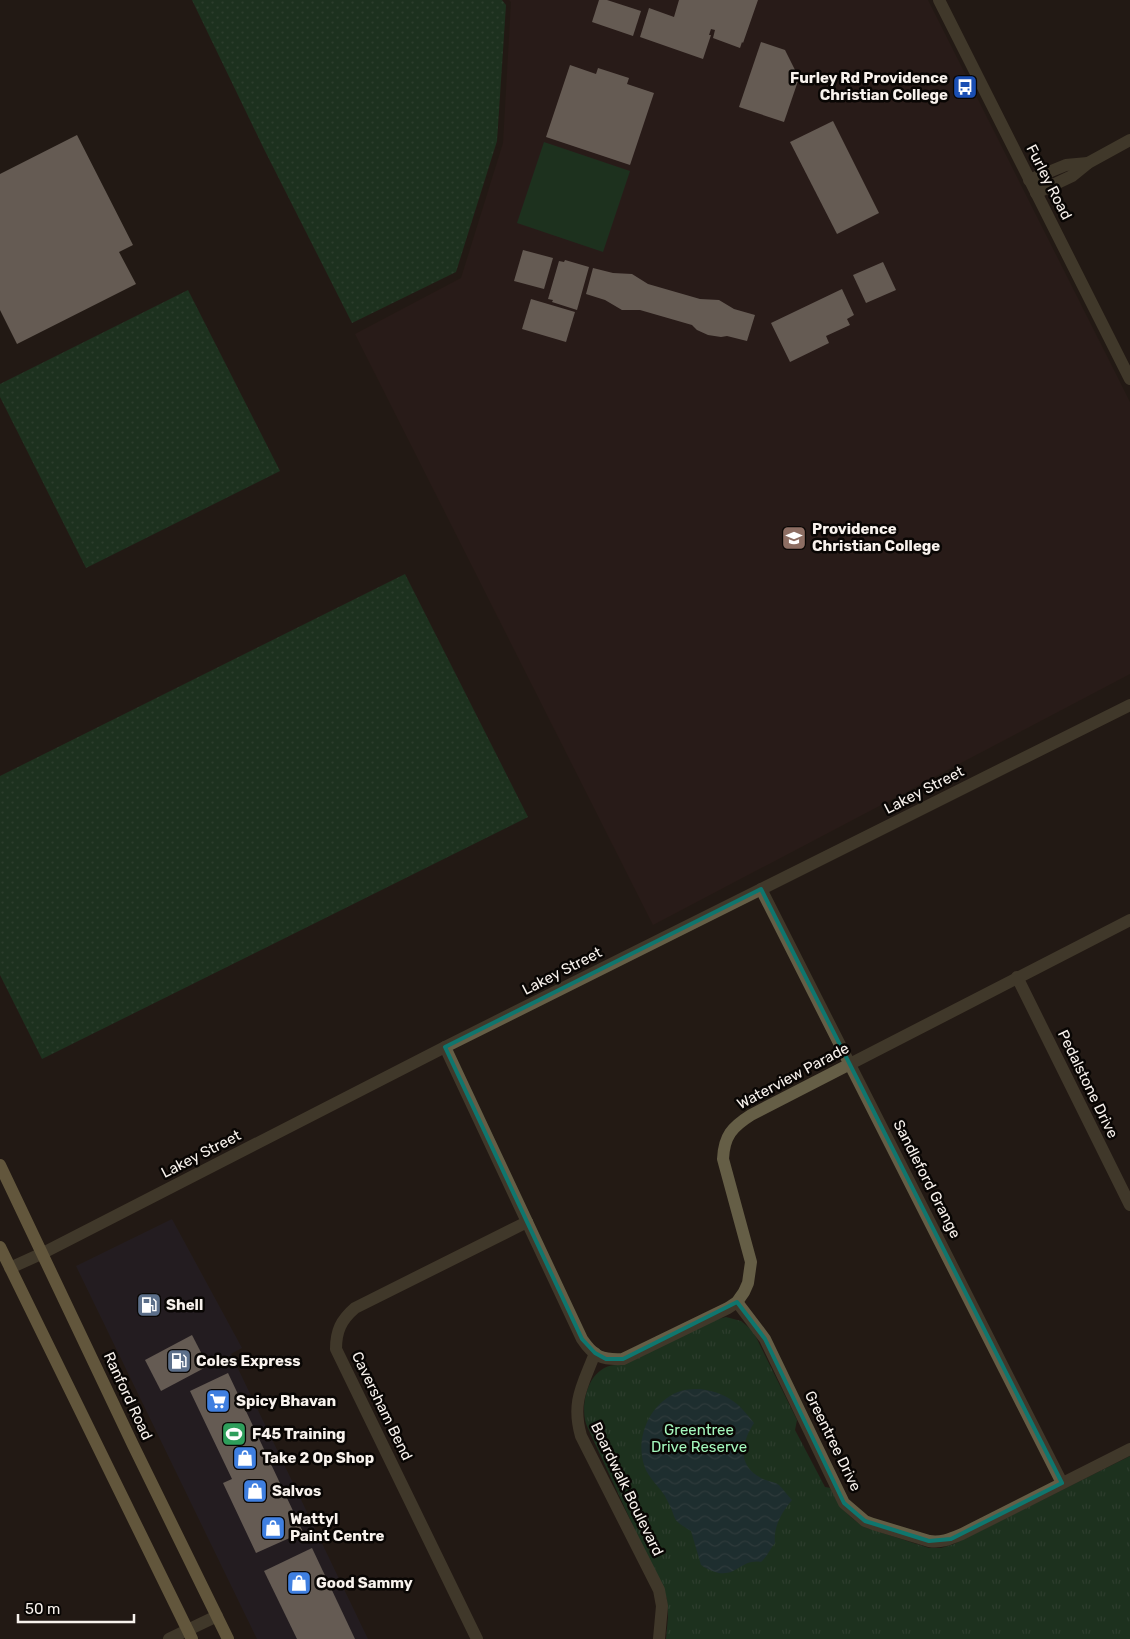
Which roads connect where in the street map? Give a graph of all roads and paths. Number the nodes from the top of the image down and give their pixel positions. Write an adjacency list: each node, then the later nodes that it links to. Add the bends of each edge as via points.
1 (939, 0): 4 (street, Furley Road)
2 (1130, 140): 3 (street)
3 (1088, 163): 4 (street, via 1066,165); 5 (street, via 1072,176)
4 (1029, 180): 5 (street, Furley Road)
5 (1036, 193): 6 (street, Furley Road)
6 (1130, 379)
7 (1130, 705): 8 (street, Lakey Street)
8 (761, 889): 11 (street, Lakey Street); 12 (street, Sandleford Grange)
9 (1130, 920): 10 (street, Waterview Parade)
10 (1017, 977): 12 (street, Waterview Parade); 14 (street, Pedalstone Drive)
11 (445, 1047): 15 (street); 17 (street, Lakey Street)
12 (850, 1064): 19 (street, Waterview Parade, via 752,1115 735,1125 729,1135 723,1159 751,1262 748,1283); 22 (street, Sandleford Grange)
13 (0, 1166): 17 (main road, Ranford Road)
14 (1130, 1205)
15 (527, 1222): 20 (street, via 582,1339); 27 (street, Caversham Bend, via 355,1308 341,1323 336,1336 336,1349)
16 (0, 1248): 18 (main road)
17 (42, 1253): 18 (street, Lakey Street); 23 (main road, Ranford Road)
18 (10, 1268): 24 (main road)
19 (737, 1302): 20 (street, via 623,1359 606,1360); 22 (street, Greentree Drive, via 766,1339 844,1503 865,1521 929,1541 945,1541)
20 (596, 1353): 28 (street, Boardwalk Boulevard, via 579,1394 577,1422 581,1436 659,1590 662,1606)
21 (1130, 1449): 22 (street, Greentree Drive)
22 (1062, 1483)
23 (217, 1616): 24 (street); 26 (main road, Ranford Road)
24 (190, 1635): 25 (street)
25 (169, 1639)
26 (227, 1639)
27 (477, 1639)
28 (659, 1639)

